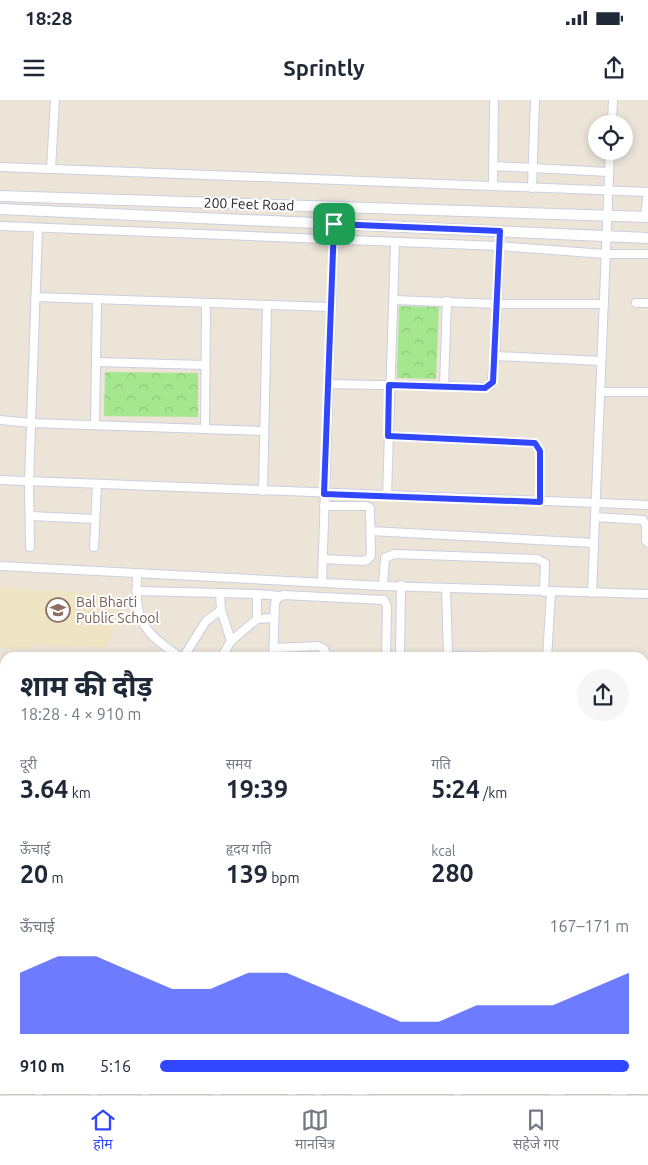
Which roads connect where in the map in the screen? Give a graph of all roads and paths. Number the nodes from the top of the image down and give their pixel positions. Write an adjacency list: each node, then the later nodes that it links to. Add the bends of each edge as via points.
1 (55, 100): 10 (street)
2 (494, 100): 7 (street)
3 (536, 100): 9 (street)
4 (613, 100): 5 (street)
5 (612, 115)
6 (610, 160): 11 (street)
7 (493, 166): 9 (street); 12 (street)
8 (0, 167): 10 (street)
9 (532, 168): 11 (street); 13 (street)
10 (51, 169): 12 (street)
11 (609, 172): 14 (street)
12 (493, 186): 13 (street)
13 (532, 188): 14 (street)
14 (609, 190): 15 (street); 19 (street)
15 (648, 192)
16 (0, 196): 19 (street, 200 Feet Road)
17 (648, 199): 20 (street)
18 (0, 210): 21 (street)
19 (607, 217): 20 (street, 200 Feet Road); 25 (street)
20 (647, 217)
21 (334, 224): 24 (street); 27 (street)
22 (0, 226): 23 (street)
23 (38, 228): 27 (street); 32 (street)
24 (500, 231): 25 (street); 29 (street)
25 (606, 237): 26 (street); 30 (street)
26 (648, 238)
27 (333, 239): 28 (street); 42 (street)
28 (395, 243): 29 (street); 34 (street)
29 (499, 246): 30 (street); 38 (street)
30 (605, 254): 31 (street); 39 (street)
31 (648, 254)
32 (35, 297): 33 (street); 53 (street)
33 (97, 299): 36 (street); 45 (street)
34 (394, 300): 35 (street); 48 (street)
35 (447, 301): 38 (street); 49 (street)
36 (206, 303): 41 (street); 46 (street)
37 (636, 303): 40 (street)
38 (497, 304): 39 (street); 43 (street)
39 (604, 304): 44 (street)
40 (648, 304)
41 (266, 305): 42 (street); 56 (street)
42 (330, 307): 47 (street)
43 (495, 356): 44 (street); 49 (street, via 491,385 485,388)
44 (601, 361): 50 (street)
45 (96, 362): 46 (street); 54 (street)
46 (205, 365): 55 (street)
47 (328, 384): 48 (street); 62 (street)
48 (389, 385): 49 (street); 57 (street)
49 (444, 386)
50 (600, 392): 51 (street); 65 (street)
51 (648, 392)
52 (0, 420): 53 (street)
53 (31, 423): 54 (street); 59 (street)
54 (95, 425): 55 (street)
55 (205, 429): 56 (street)
56 (264, 431): 61 (street)
57 (388, 436): 63 (street); 64 (street, via 535,443 540,451)
58 (0, 480): 59 (street)
59 (29, 482): 60 (street); 68 (street)
60 (97, 484): 61 (street); 70 (street)
61 (263, 491): 62 (street)
62 (324, 494): 63 (street); 67 (street)
63 (387, 496): 64 (street)
64 (540, 502): 65 (street)
65 (596, 504): 66 (street); 69 (street)
66 (648, 505)
67 (324, 506): 71 (street, via 367,506 371,510); 76 (street)
68 (31, 516): 70 (street); 74 (street)
69 (595, 517): 72 (street); 73 (street, via 643,520)
70 (95, 519): 75 (street)
71 (371, 531): 72 (street); 76 (street, via 371,556 367,560)
72 (594, 542): 86 (street)
73 (648, 543)
74 (30, 547)
75 (94, 547)
76 (323, 559): 79 (street)
77 (0, 566): 78 (street)
78 (137, 575): 79 (street); 83 (street)
79 (322, 581): 81 (street)
80 (401, 585): 81 (street); 82 (street); 101 (street)
81 (383, 586): 84 (street, via 385,558 394,554 537,559 546,562)
82 (446, 588): 84 (street); 102 (street)
83 (136, 591): 85 (street); 95 (street, via 138,614 144,624)
84 (547, 592): 86 (street); 103 (street)
85 (220, 593): 87 (street); 90 (street)
86 (592, 593): 88 (street)
87 (257, 594): 89 (street); 92 (street)
88 (648, 594)
89 (280, 596): 91 (street, via 275,603); 100 (street, via 384,600 387,606)
90 (220, 610): 93 (street); 96 (street, via 206,621)
91 (274, 618): 92 (street); 94 (street)
92 (256, 619): 93 (street)
93 (231, 641): 97 (street)
94 (274, 648): 98 (street); 99 (street, via 318,646)
95 (173, 652)
96 (186, 652)
97 (225, 652)
98 (274, 652)
99 (325, 652)
100 (386, 652)
101 (400, 652)
102 (448, 652)
103 (547, 652)

